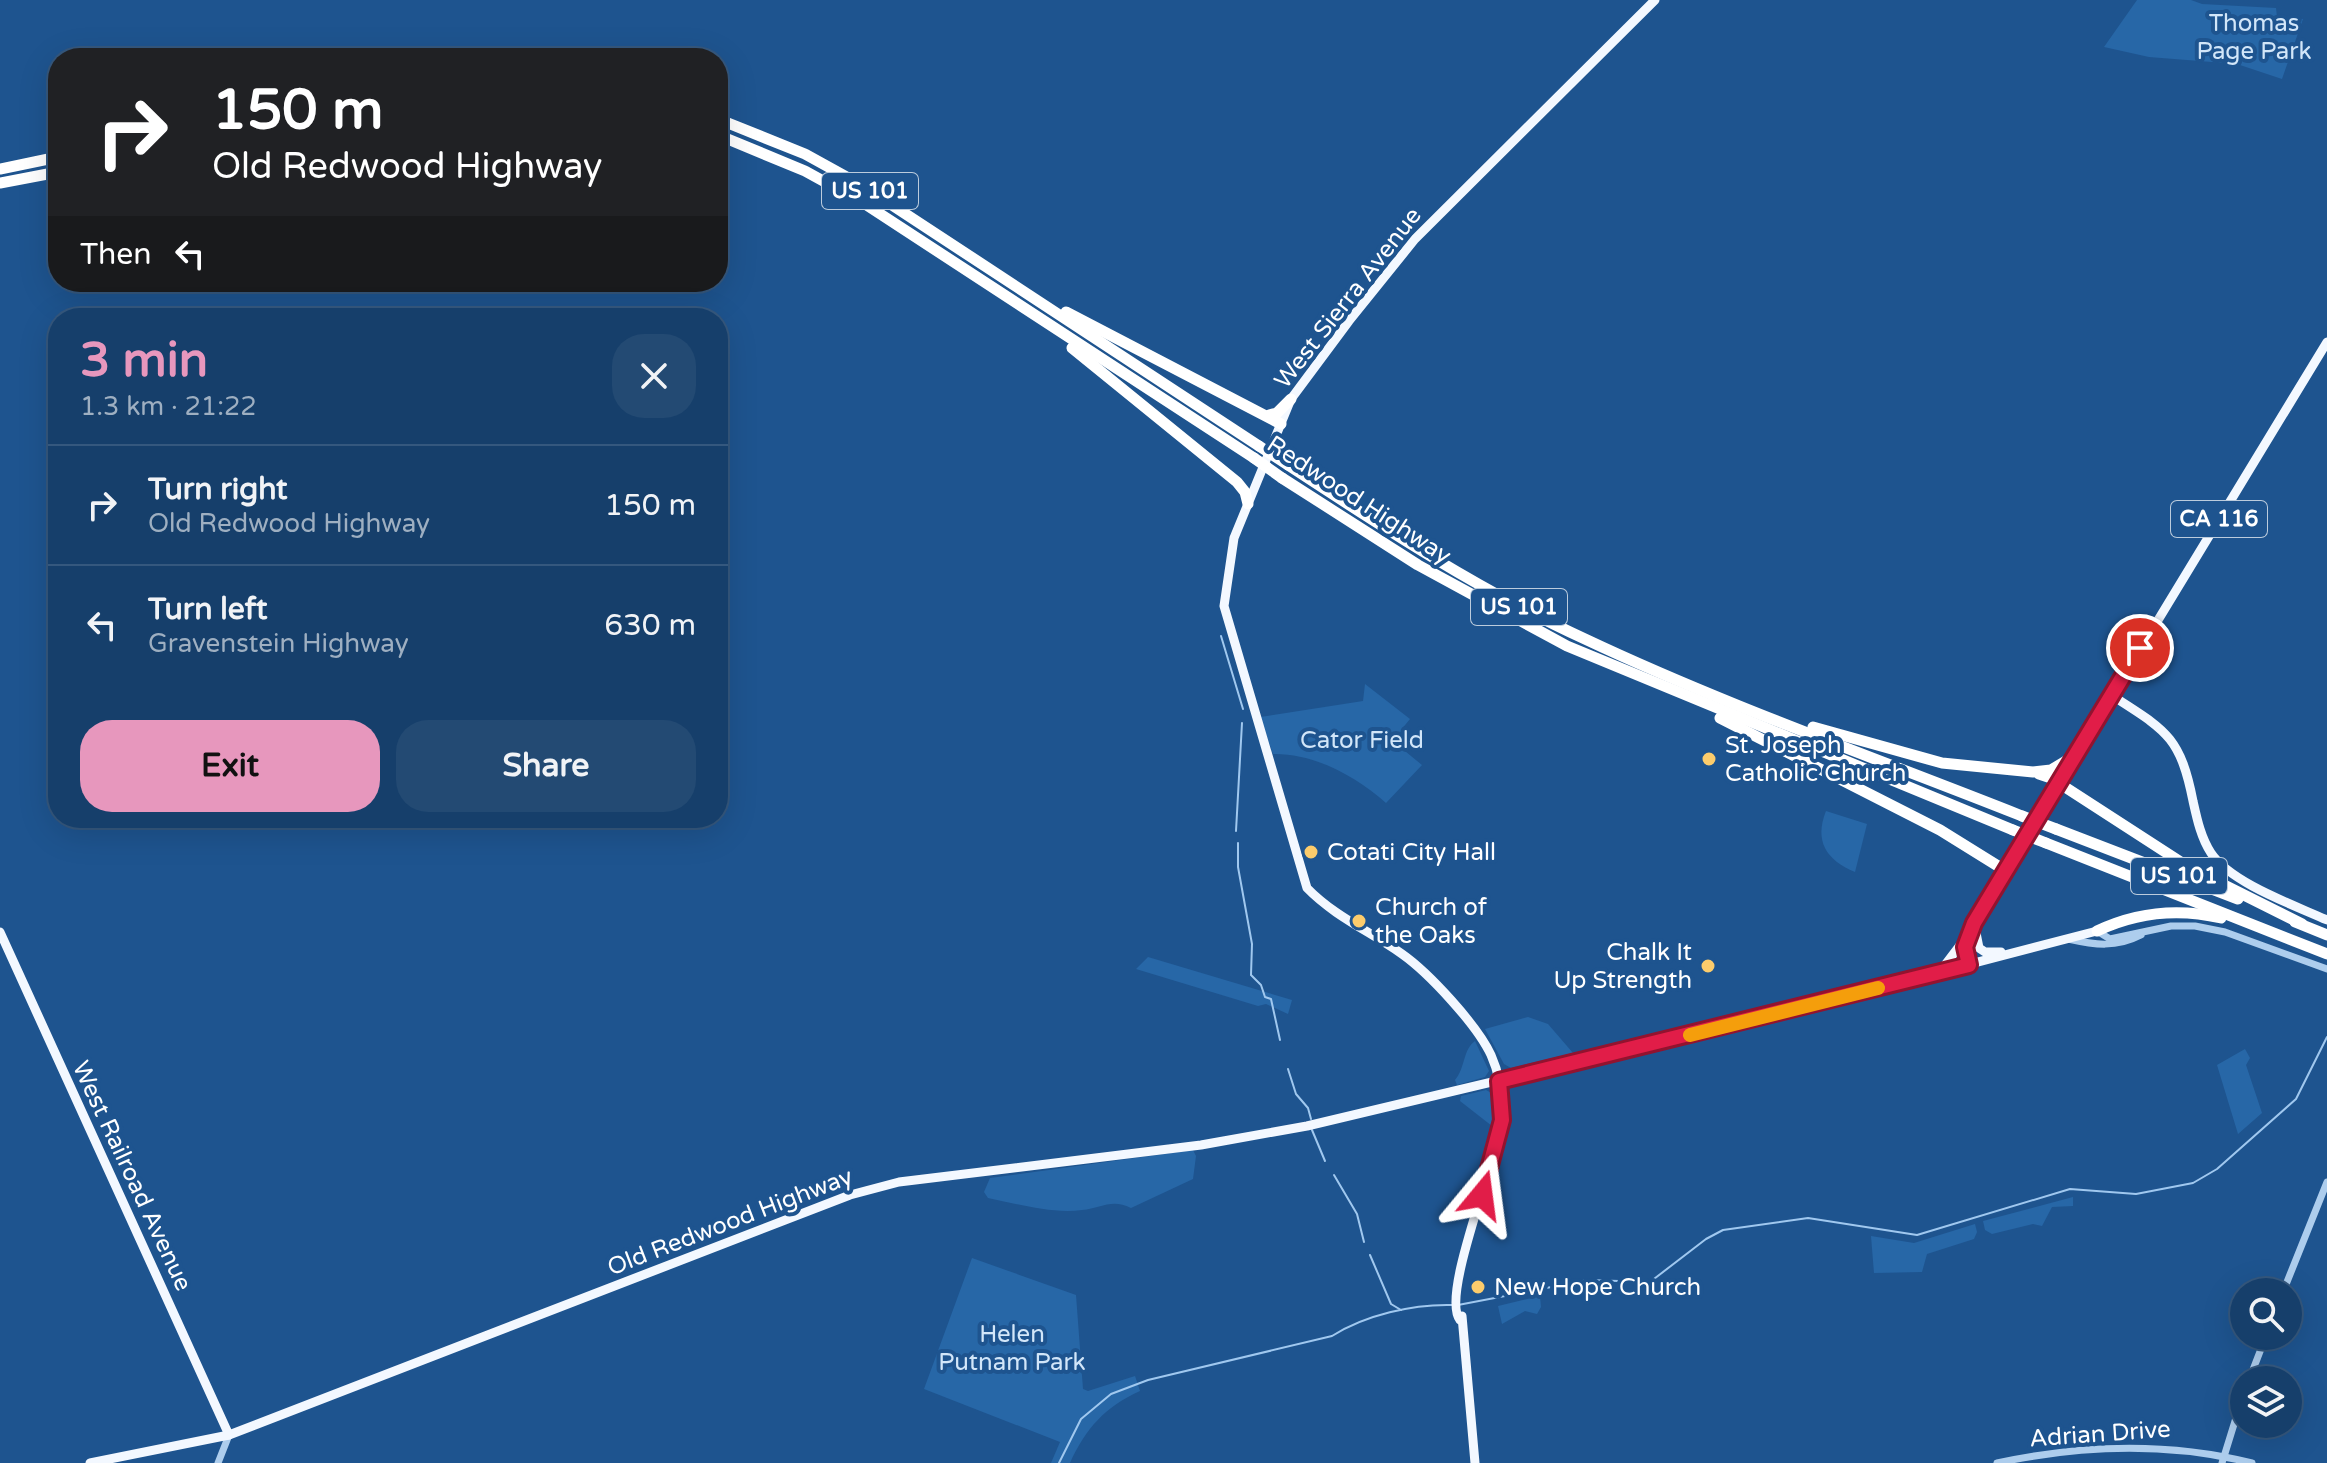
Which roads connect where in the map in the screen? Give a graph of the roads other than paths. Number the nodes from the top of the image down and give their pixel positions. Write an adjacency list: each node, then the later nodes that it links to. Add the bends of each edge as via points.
1 (1655, 0): 11 (main road, West Sierra Avenue, via 1415,239)
2 (728, 123): 8 (highway, Redwood Highway / US 101, via 834,169)
3 (728, 139): 9 (highway, Redwood Highway / US 101, via 836,187)
4 (48, 159): 5 (highway)
5 (0, 169)
6 (48, 174): 7 (highway)
7 (0, 183)
8 (1010, 283): 12 (highway); 19 (highway, Redwood Highway / US 101, bridge, via 1408,544 1511,602 1648,668)
9 (1041, 321): 14 (highway); 18 (highway, Redwood Highway / US 101, bridge, via 1486,605)
10 (2327, 342): 17 (main road, CA 116)
11 (1291, 399): 12 (highway); 13 (main road, West Sierra Avenue)
12 (1269, 415): 13 (highway)
13 (1281, 424): 15 (main road, West Sierra Avenue)
14 (1237, 482): 15 (highway); 16 (highway)
15 (1254, 487): 16 (main road, West Sierra Avenue)
16 (1248, 504): 38 (main road, West Sierra Avenue, via 1231,548 1224,606 1307,888 1416,966 1474,1029)
17 (2111, 695): 20 (main road, CA 116); 24 (main road, via 2153,721 2176,745 2197,821 2217,861 2233,875)
18 (1696, 702): 23 (highway, via 1712,715 1940,830); 32 (highway, Redwood Highway / US 101, bridge)
19 (1767, 715): 21 (highway, via 1942,763); 25 (highway, Redwood Highway / US 101, bridge)
20 (2071, 758): 21 (highway, via 2051,770); 22 (main road, CA 116)
21 (2033, 772): 22 (highway)
22 (2058, 783): 23 (main road, CA 116); 25 (highway, via 2190,868)
23 (2006, 871): 26 (main road)
24 (2327, 920)
25 (2302, 924): 30 (highway, Redwood Highway / US 101)
26 (1972, 926): 33 (main road, via 1982,950); 35 (main road, via 1965,947); 37 (main road)
27 (2097, 931): 29 (street, via 2110,939); 31 (main road, Old Redwood Highway); 32 (highway, via 2145,914 2180,913 2219,917)
28 (0, 932): 41 (main road, West Railroad Avenue)
29 (2147, 932): 31 (street, via 2127,943 2104,946); 36 (street, via 2183,925 2216,930)
30 (2327, 935)
31 (2066, 938): 33 (main road, Old Redwood Highway)
32 (2290, 939): 34 (highway, Redwood Highway / US 101)
33 (2020, 951): 35 (main road, Old Redwood Highway)
34 (2327, 954)
35 (1969, 965): 37 (main road, Old Redwood Highway)
36 (2327, 969)
37 (1940, 970): 38 (main road, Old Redwood Highway)
38 (1499, 1081): 41 (main road, Old Redwood Highway, via 1201,1145 899,1182 850,1195); 46 (main road, via 1500,1129 1462,1263 1458,1305)
39 (2327, 1182): 40 (street)
40 (2289, 1278)
41 (229, 1435): 44 (main road, Old Redwood Highway); 45 (street)
42 (2230, 1435): 43 (street)
43 (2222, 1459): 47 (street, Adrian Drive, via 2183,1449 2118,1448); 48 (street, Adrian Drive)
44 (90, 1463)
45 (218, 1463)
46 (1475, 1463)
47 (1997, 1463)
48 (2252, 1463)

